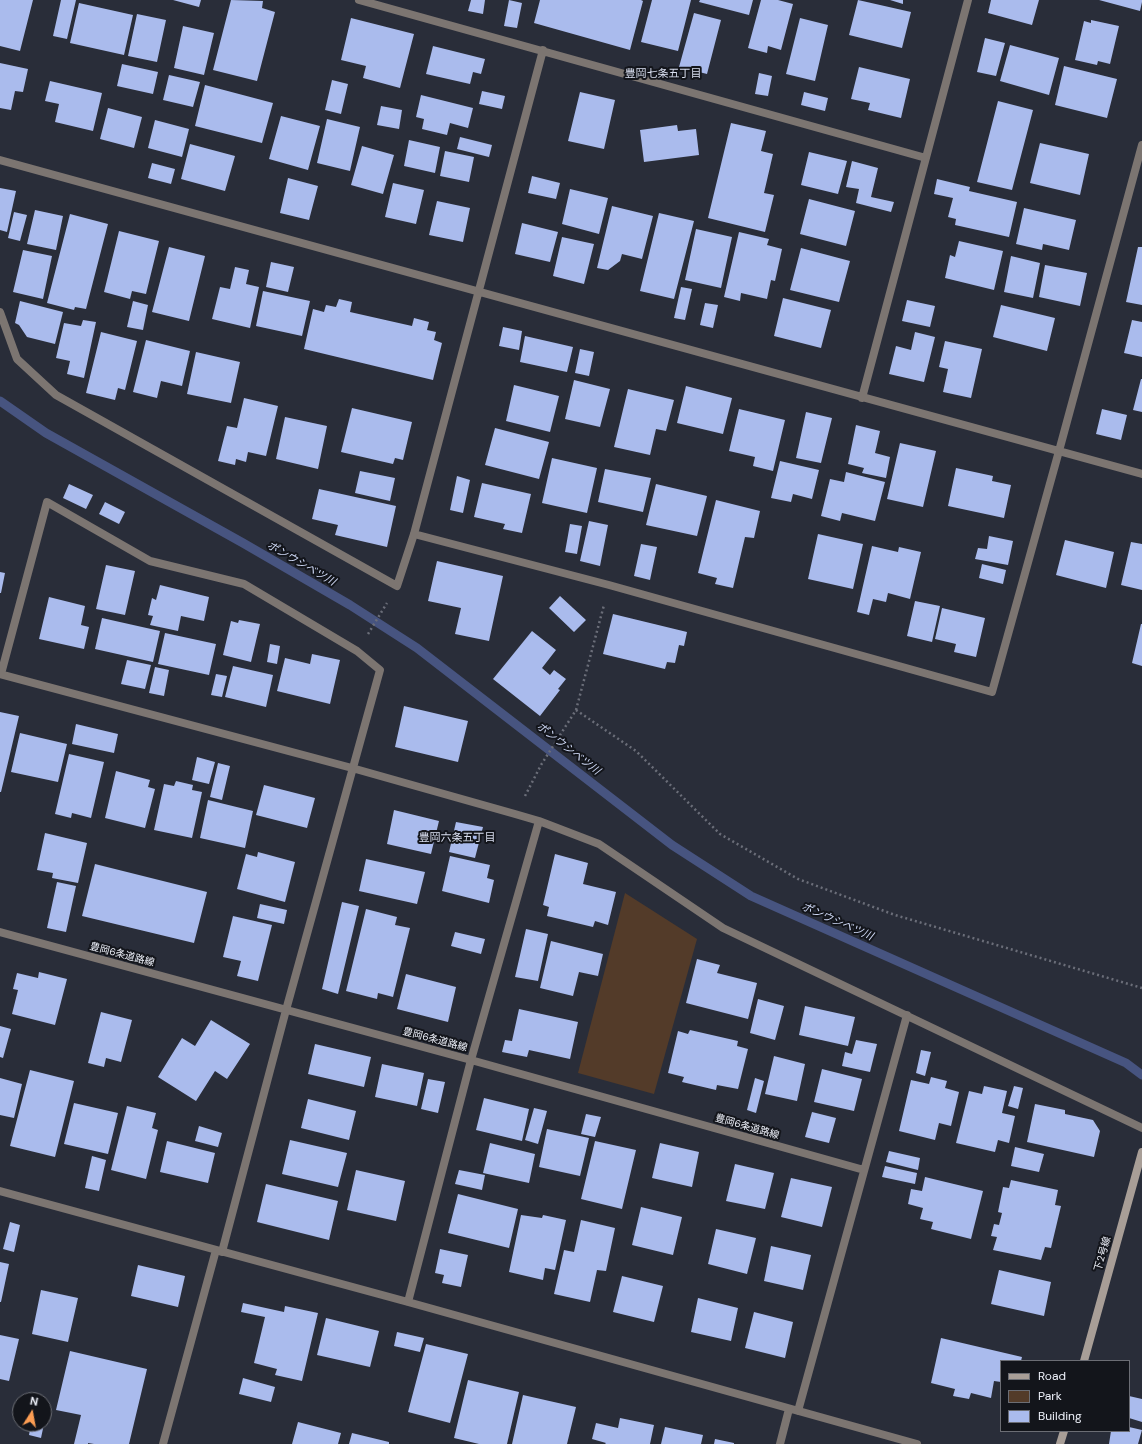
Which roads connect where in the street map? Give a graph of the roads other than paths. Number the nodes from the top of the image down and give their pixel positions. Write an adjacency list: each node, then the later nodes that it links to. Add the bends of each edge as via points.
1 (359, 0): 3 (street)
2 (968, 0): 5 (street)
3 (543, 50): 5 (street); 7 (street)
4 (1142, 145): 10 (street)
5 (926, 158): 9 (street)
6 (0, 160): 7 (street)
7 (479, 291): 9 (street); 12 (street)
8 (0, 312): 12 (street, via 17,359 56,395 398,586)
9 (862, 398): 10 (street)
10 (1059, 451): 11 (street); 12 (street, via 992,692 609,585)
11 (1142, 474)
12 (414, 534)
13 (0, 674): 14 (street); 14 (street, via 47,502 150,561 244,584 357,652 380,670)
14 (352, 768): 15 (street); 17 (street)
15 (539, 821): 18 (street, via 599,844 723,928); 19 (street)
16 (0, 932): 17 (street, 豊岡6条道路線)
17 (286, 1010): 19 (street, 豊岡6条道路線); 24 (street)
18 (907, 1014): 20 (street); 22 (street)
19 (471, 1060): 22 (street, 豊岡6条道路線); 25 (street)
20 (1142, 1128)
21 (1142, 1152): 26 (street, 下2号線)
22 (864, 1170): 28 (street)
23 (0, 1191): 24 (street)
24 (219, 1251): 25 (street); 30 (street)
25 (408, 1302): 27 (street)
26 (1084, 1360)
27 (790, 1409): 28 (street); 31 (street)
28 (798, 1411): 32 (street)
29 (1064, 1432): 33 (street)
30 (163, 1444)
31 (780, 1444)
32 (917, 1444)
33 (1060, 1444)

